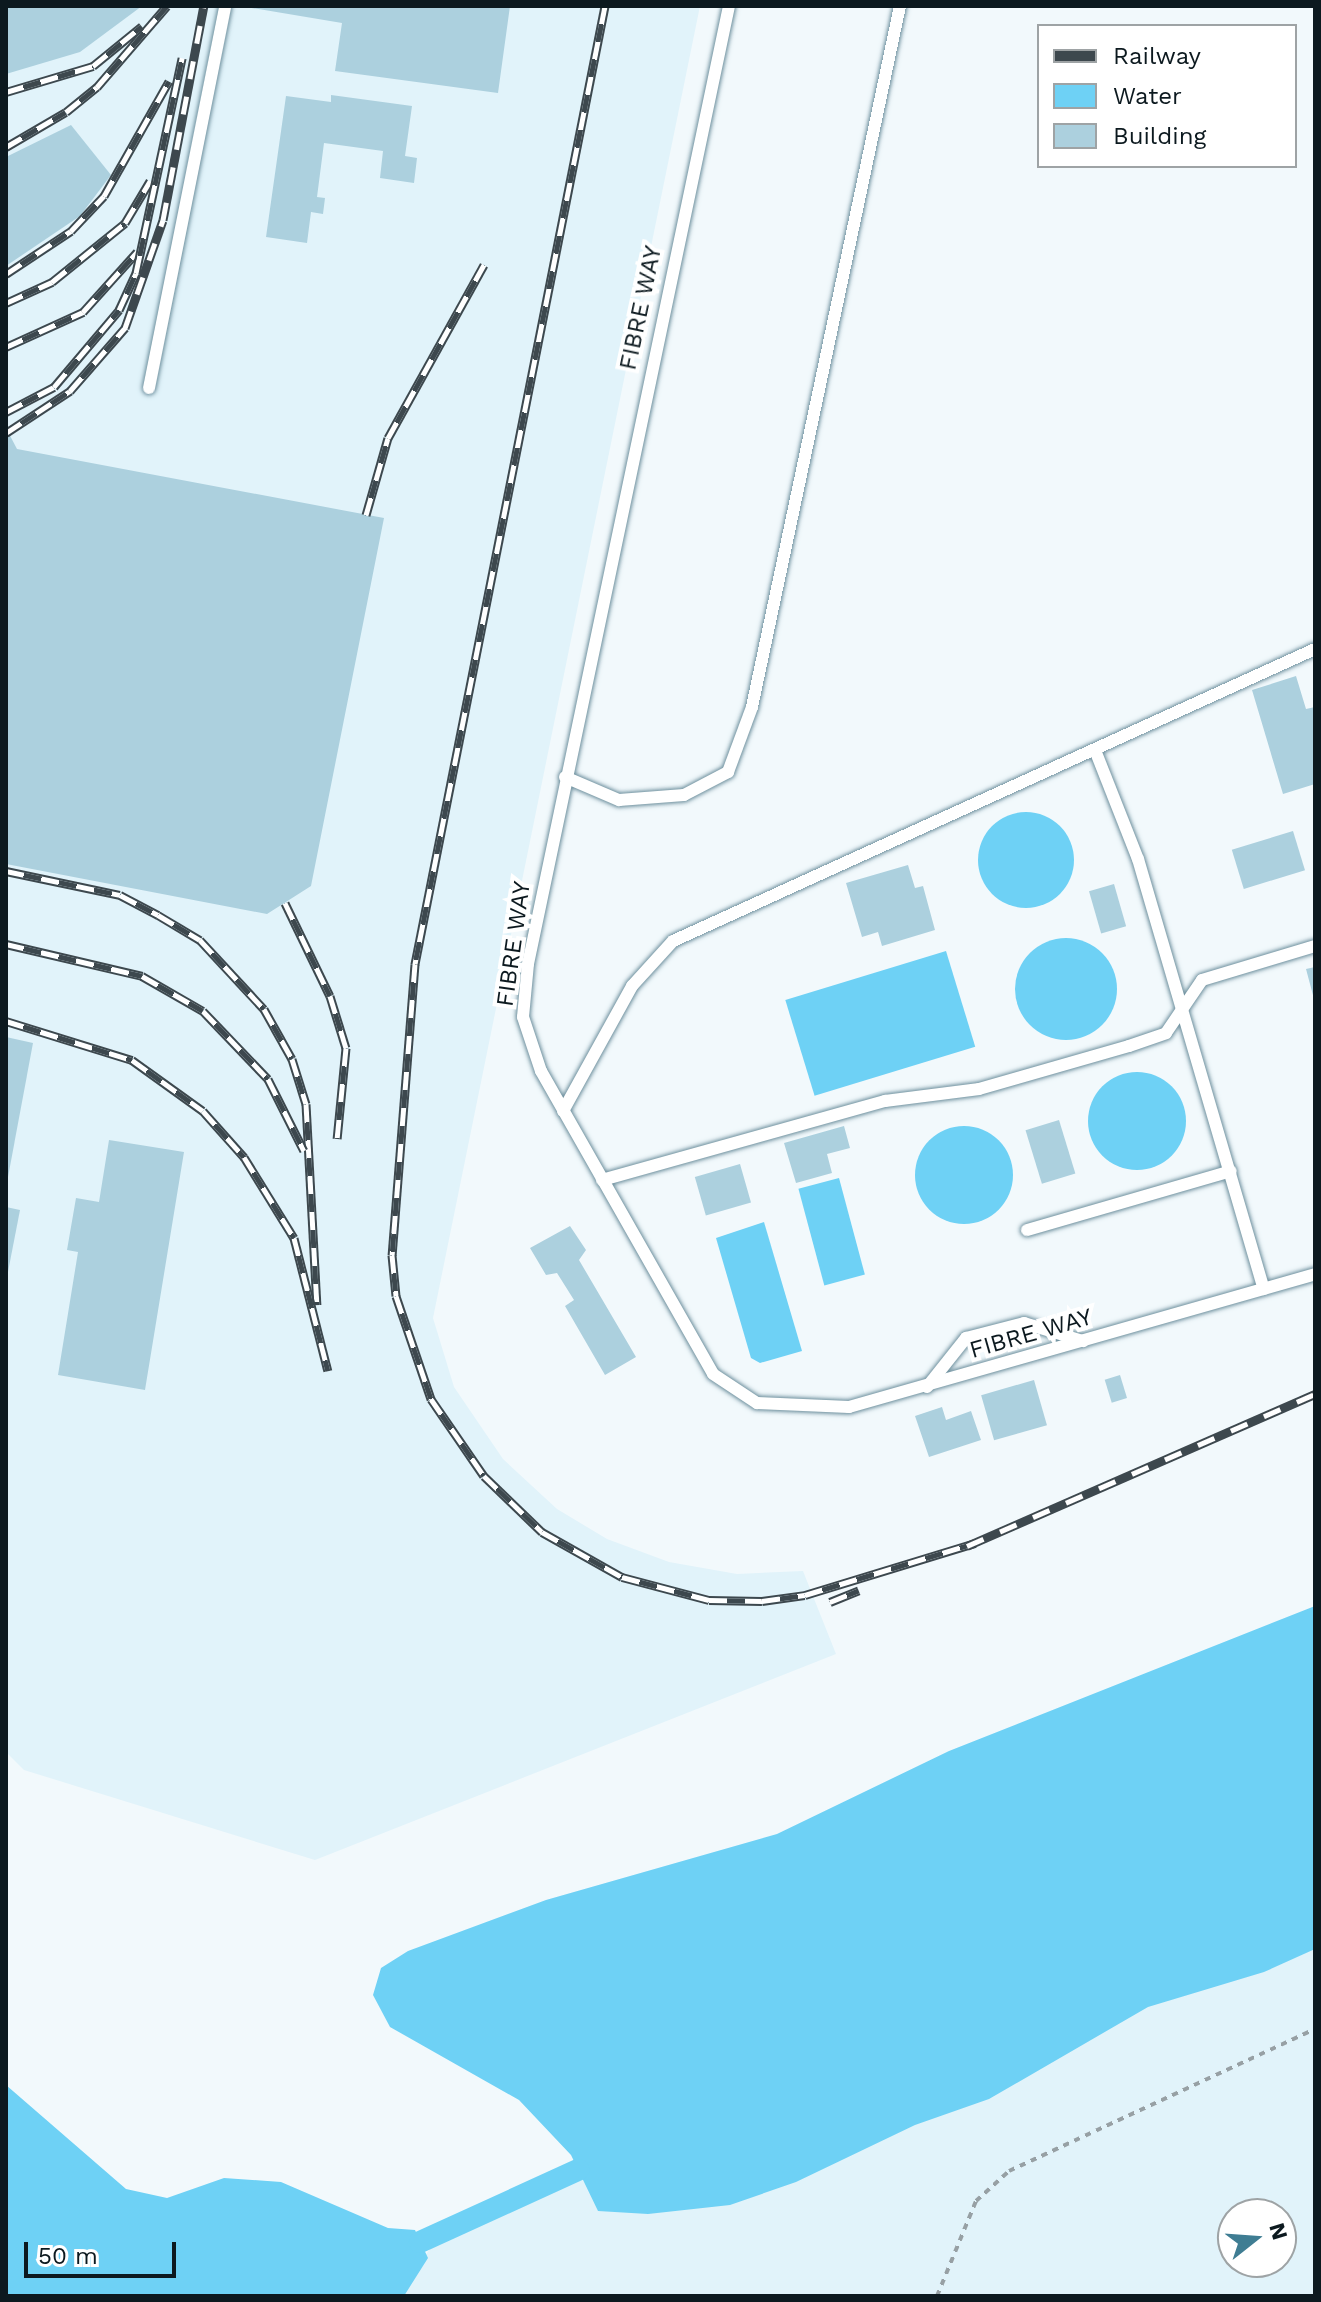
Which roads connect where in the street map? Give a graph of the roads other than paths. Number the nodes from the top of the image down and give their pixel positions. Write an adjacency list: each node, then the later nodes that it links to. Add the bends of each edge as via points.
1 (225, 6): 4 (lane)
2 (729, 6): 7 (lane, FIBRE WAY)
3 (900, 6): 7 (lane, via 752,707 728,772 684,795 619,800)
4 (149, 388)
5 (1315, 649): 6 (lane)
6 (1095, 750): 9 (lane, via 1121,805); 10 (lane, via 673,941 632,986)
7 (565, 777): 10 (lane, FIBRE WAY, via 523,1017)
8 (1315, 946): 9 (lane, via 1202,980)
9 (1183, 1007): 11 (lane); 12 (lane, via 1166,1033 1129,1046 979,1089 885,1101)
10 (563, 1111): 12 (lane, FIBRE WAY)
11 (1231, 1171): 13 (lane); 15 (lane)
12 (602, 1180): 17 (lane, FIBRE WAY, via 713,1374 757,1403 849,1407)
13 (1027, 1230)
14 (1315, 1274): 15 (lane, FIBRE WAY)
15 (1264, 1289): 16 (lane, FIBRE WAY)
16 (1083, 1341): 17 (lane, FIBRE WAY); 17 (lane, via 1024,1323 966,1338)
17 (927, 1387)

